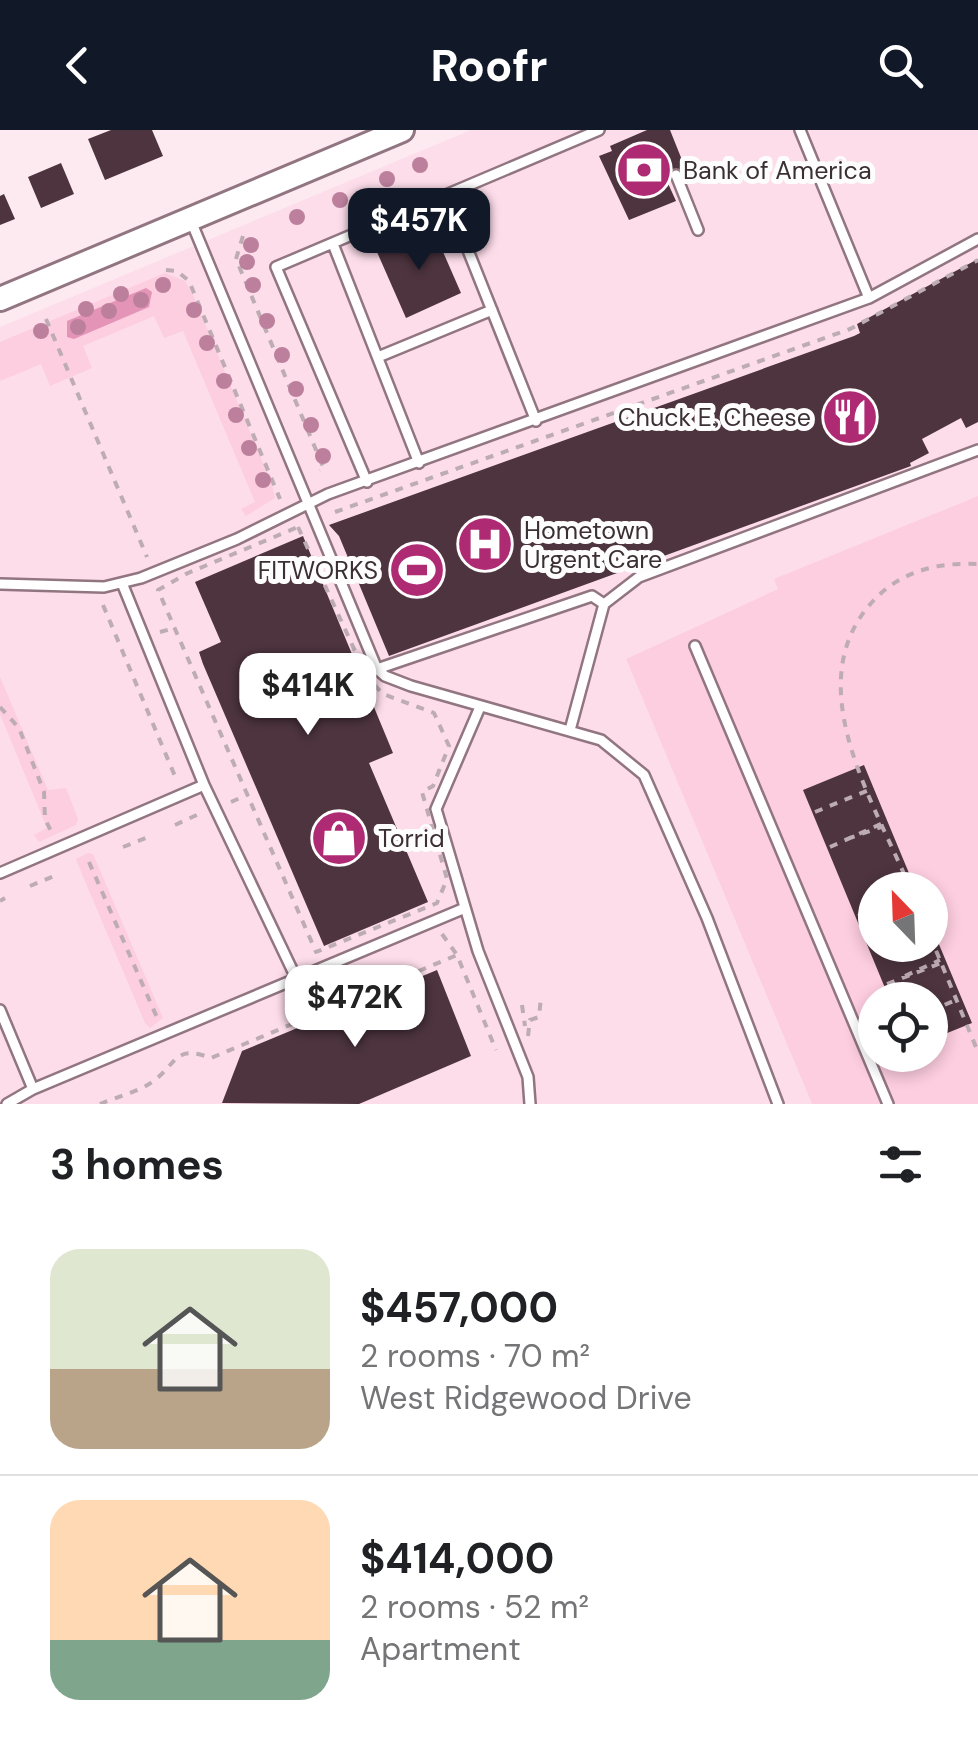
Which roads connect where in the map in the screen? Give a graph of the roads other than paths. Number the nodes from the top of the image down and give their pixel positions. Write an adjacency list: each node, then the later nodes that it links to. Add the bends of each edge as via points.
1 (402, 130): 6 (main road)
2 (599, 130): 5 (lane)
3 (800, 130): 10 (lane)
4 (676, 175): 7 (lane)
5 (446, 195): 9 (lane); 12 (lane)
6 (190, 219): 11 (main road); 18 (lane)
7 (698, 230)
8 (978, 238): 10 (lane)
9 (332, 244): 13 (lane); 17 (lane, via 276,267)
10 (870, 298): 14 (lane)
11 (0, 299)
12 (492, 310): 13 (lane); 14 (lane)
13 (378, 357): 16 (lane)
14 (536, 421): 16 (lane)
15 (978, 450): 21 (lane, via 638,577)
16 (420, 463): 17 (lane)
17 (367, 482): 18 (lane)
18 (308, 502): 19 (lane); 23 (lane)
19 (122, 583): 20 (lane); 26 (lane)
20 (0, 584)
21 (604, 604): 23 (lane, via 592,596); 25 (lane)
22 (696, 646): 35 (lane)
23 (377, 668): 24 (lane)
24 (480, 707): 25 (lane); 28 (lane, via 436,809)
25 (570, 730): 34 (lane, via 601,740 644,775)
26 (204, 784): 27 (lane); 29 (lane)
27 (0, 873)
28 (465, 908): 29 (lane); 33 (lane, via 528,1077)
29 (297, 980): 31 (lane)
30 (0, 1010): 31 (lane)
31 (33, 1088): 32 (lane)
32 (7, 1104)
33 (530, 1104)
34 (778, 1104)
35 (888, 1104)

